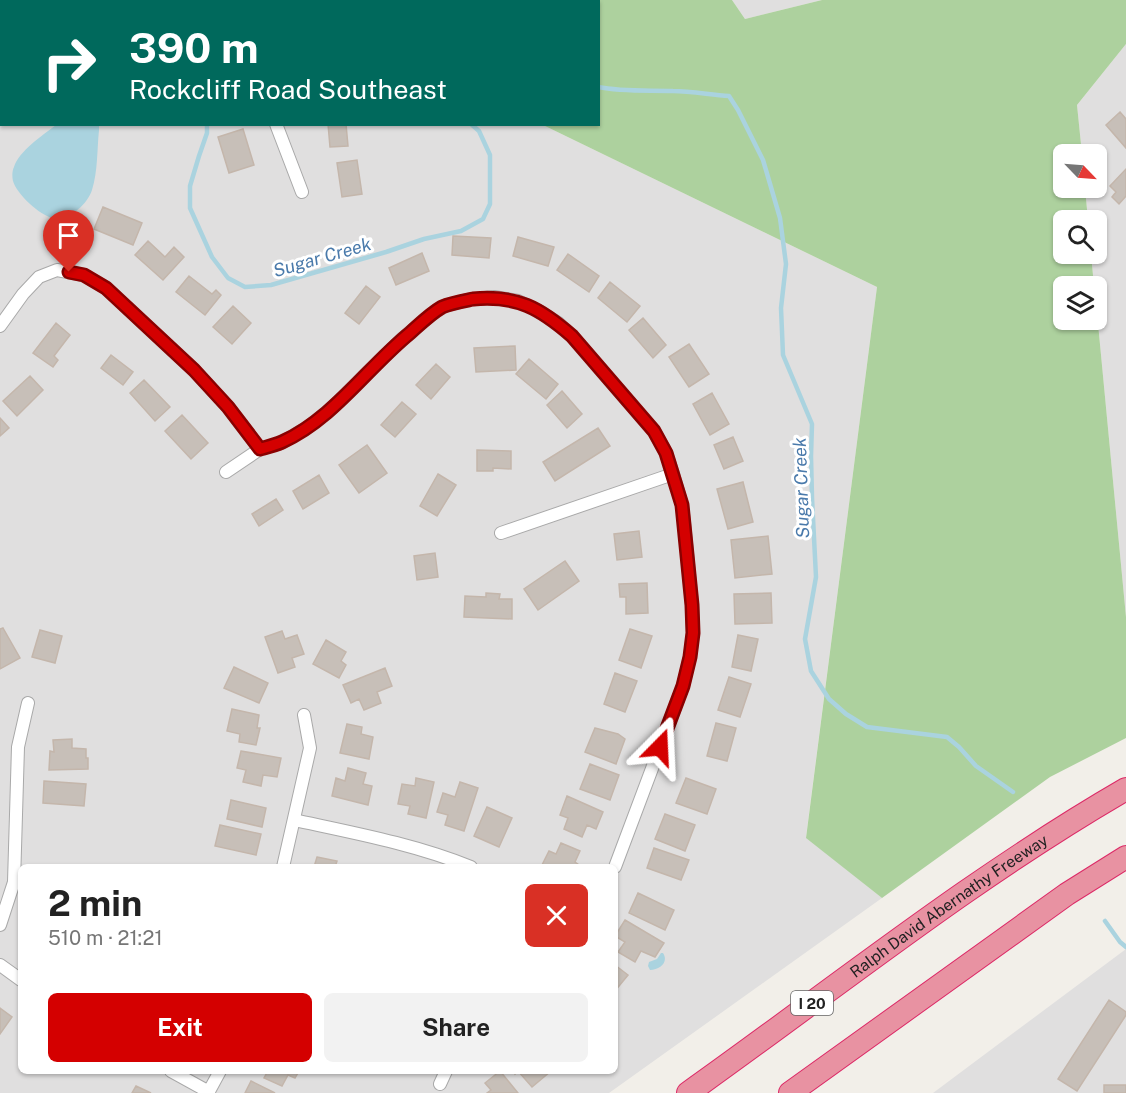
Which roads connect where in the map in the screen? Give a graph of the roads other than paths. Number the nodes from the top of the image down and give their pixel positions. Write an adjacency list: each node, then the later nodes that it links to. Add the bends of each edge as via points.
1 (277, 126): 2 (street)
2 (302, 192)
3 (0, 326): 4 (street, via 39,277 57,270 84,275 106,288 194,370)
4 (260, 449): 5 (street); 6 (street, via 281,443 308,427 402,339 444,306 494,297 539,311 572,336 654,431)
5 (226, 472)
6 (673, 474): 7 (street); 15 (street, via 682,505 692,605 690,657 683,686)
7 (501, 533)
8 (28, 703): 16 (street, via 18,747 14,882)
9 (303, 715): 11 (street, via 310,748)
10 (1126, 789): 24 (highway, Ralph David Abernathy Freeway / I 20, via 1017,855)
11 (294, 820): 13 (street); 14 (street, via 408,845)
12 (1126, 857): 25 (highway, via 1067,894)
13 (285, 864)
14 (464, 864)
15 (616, 864)
16 (0, 925)
17 (0, 965): 18 (street)
18 (18, 978)
19 (176, 1074): 23 (street)
20 (218, 1074): 23 (street)
21 (445, 1074): 22 (street)
22 (440, 1084)
23 (209, 1092)
24 (688, 1093)
25 (790, 1093)

